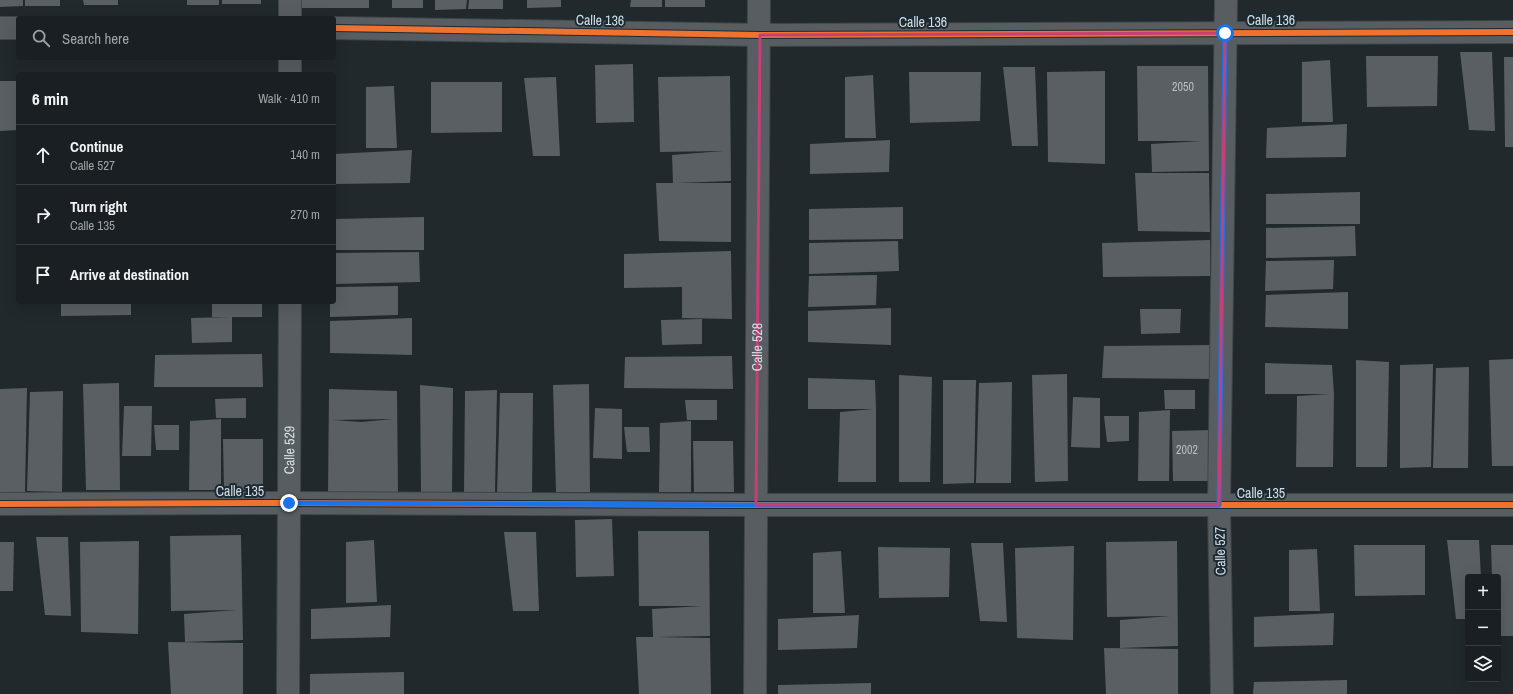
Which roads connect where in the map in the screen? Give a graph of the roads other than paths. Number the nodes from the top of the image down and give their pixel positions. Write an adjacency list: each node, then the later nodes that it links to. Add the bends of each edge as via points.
1 (290, 0): 4 (street)
2 (759, 0): 10 (street, Calle 528)
3 (1226, 0): 9 (street, Calle 527)
4 (290, 16)
5 (0, 28): 6 (street)
6 (16, 28)
7 (336, 28): 10 (street, Calle 136)
8 (1513, 32): 9 (street, Calle 136)
9 (1225, 33): 10 (street, Calle 136); 17 (street, Calle 527)
10 (760, 35): 16 (street, Calle 528)
11 (290, 60): 12 (street)
12 (290, 72)
13 (290, 304): 14 (street, Calle 529)
14 (289, 503): 15 (street, Calle 135); 16 (street, Calle 135); 19 (street, Calle 529)
15 (0, 504)
16 (756, 505): 17 (street, Calle 135); 20 (street, Calle 528)
17 (1219, 505): 18 (street, Calle 135); 21 (street, Calle 527)
18 (1513, 506)
19 (288, 694)
20 (755, 694)
21 (1222, 694)

